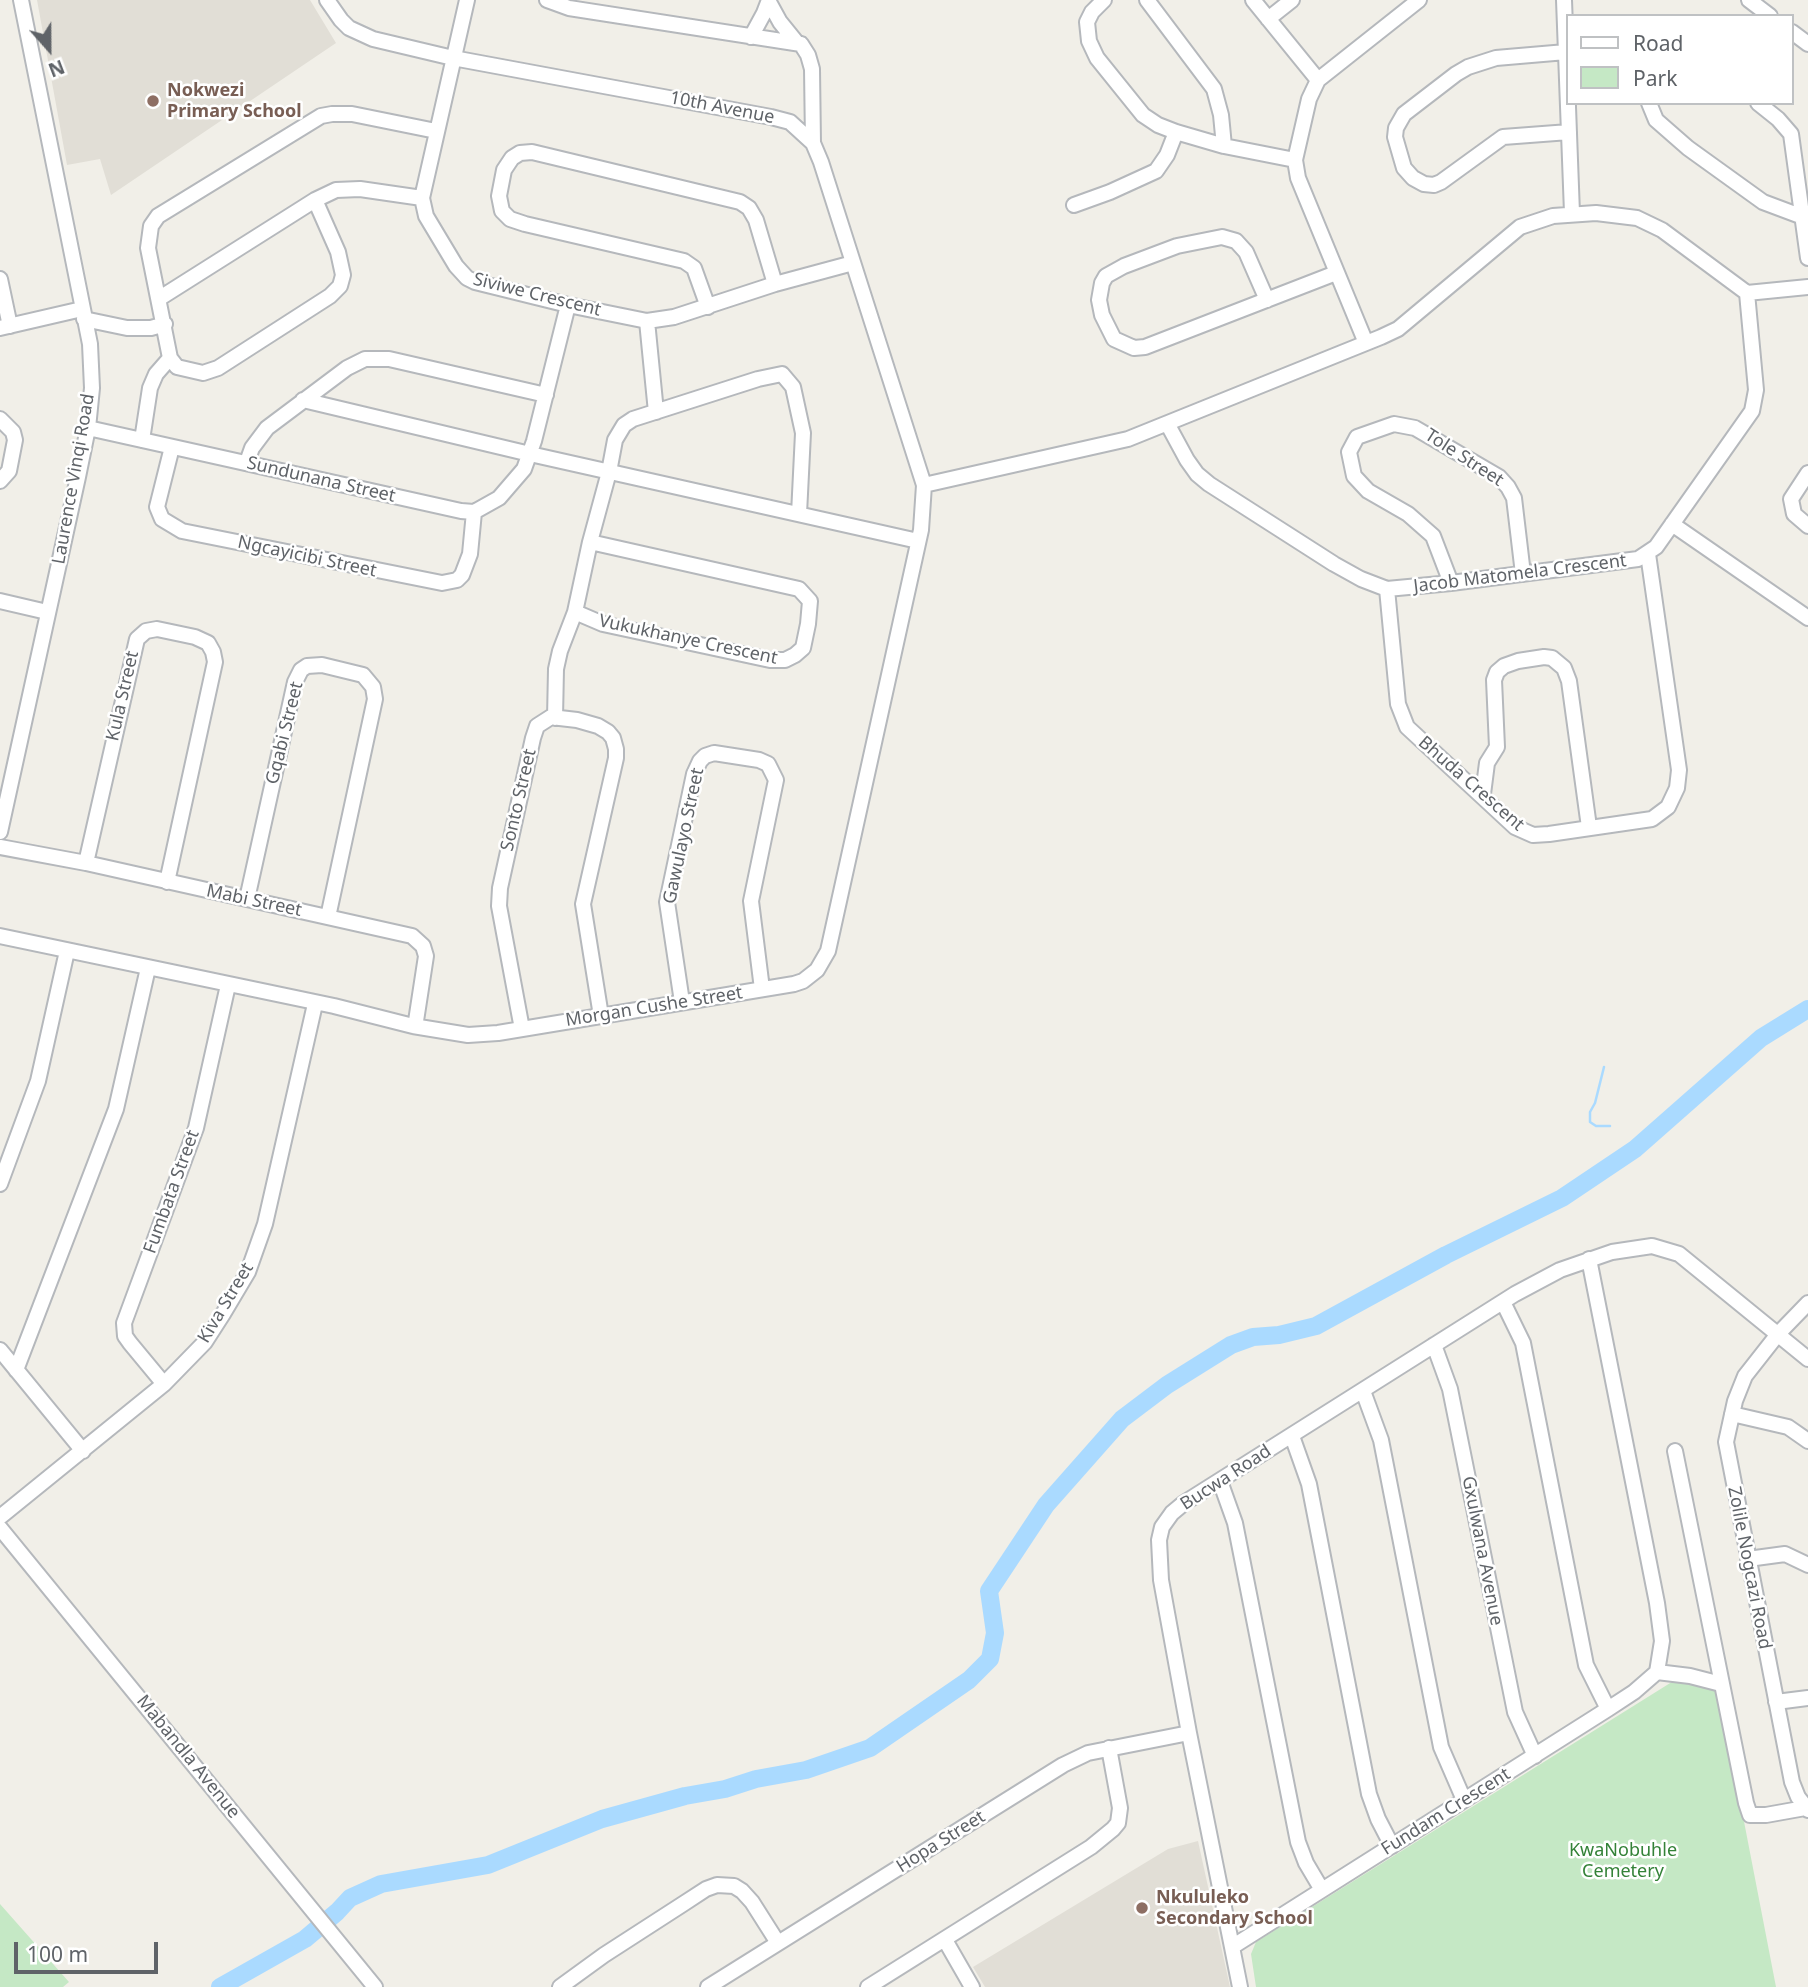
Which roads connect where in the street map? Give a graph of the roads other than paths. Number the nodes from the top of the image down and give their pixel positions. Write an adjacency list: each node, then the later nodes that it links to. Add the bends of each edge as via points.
1 (20, 0): 45 (street, Laurence Vinqi Road)
2 (327, 0): 18 (street, 10th Avenue, via 341,20 359,33)
3 (467, 0): 18 (street)
4 (547, 0): 15 (street, via 569,9)
5 (1104, 0): 24 (street, via 1087,22 1088,41 1097,58 1143,115)
6 (1147, 0): 27 (street, via 1214,89)
7 (1253, 0): 14 (street)
8 (1292, 0): 14 (street)
9 (1419, 0): 19 (street)
10 (1564, 0): 17 (street)
11 (1749, 0): 13 (street)
12 (769, 1): 15 (street); 16 (street)
13 (1767, 14)
14 (1268, 19): 19 (street)
15 (751, 37): 16 (street)
16 (797, 43): 26 (street, via 806,51 812,69)
17 (1566, 52): 25 (street, via 1496,58 1468,67 1404,114 1395,137 1404,168 1413,178 1434,185 1503,137)
18 (453, 58): 23 (street); 26 (street, 10th Avenue, via 771,117 790,122)
19 (1318, 80): 28 (street)
20 (1568, 105): 25 (street)
21 (1649, 105): 33 (street, via 1663,128 1697,155 1763,202)
22 (1760, 105): 33 (street, via 1791,134)
23 (436, 131): 29 (street); 41 (street, via 344,114 321,116 304,125 158,216 148,240)
24 (1176, 132): 27 (street); 31 (street, via 1156,171)
25 (1569, 132): 32 (street)
26 (813, 143): 35 (street)
27 (1224, 146): 28 (street)
28 (1295, 160): 36 (street)
29 (422, 198): 30 (street, via 347,188); 43 (street, Siviwe Crescent, via 426,216 467,278)
30 (315, 200): 41 (street); 50 (street, via 342,267 336,291 218,368 194,372 177,367)
31 (1074, 205)
32 (1572, 213): 40 (street, via 1625,215 1648,222); 49 (street, via 1520,228 1398,329)
33 (1803, 217): 34 (street)
34 (1808, 258)
35 (852, 263): 38 (street, Siviwe Crescent); 64 (street)
36 (1336, 273): 42 (street); 49 (street)
37 (0, 279): 48 (street)
38 (775, 284): 44 (street, Siviwe Crescent); 44 (street, via 756,219 740,202 532,152 512,158 504,170 499,196 502,211 510,219 684,261 694,268)
39 (1808, 287): 40 (street)
40 (1747, 293): 67 (street, Jacob Matomela Crescent, via 1756,390 1752,411)
41 (160, 299): 47 (street)
42 (1267, 300): 42 (street, via 1246,252 1236,241 1222,237 1177,246 1124,266 1106,276 1100,292 1102,315 1114,339 1134,348)
43 (568, 305): 46 (street, Siviwe Crescent); 51 (street)
44 (708, 307): 46 (street, Siviwe Crescent)
45 (83, 314): 47 (street, via 127,328); 48 (street); 56 (street, Laurence Vinqi Road, via 91,363)
46 (647, 321): 53 (street)
47 (165, 324): 50 (street)
48 (5, 327)
49 (1366, 343): 55 (street)
50 (170, 358): 57 (street, via 150,388)
51 (546, 395): 52 (street, via 378,358 347,368); 59 (street)
52 (303, 400): 59 (street); 60 (street, via 267,428)
53 (656, 412): 61 (street, Vukukhanye Crescent, via 632,419 617,433); 66 (street, via 782,374 793,387 803,433)
54 (0, 419): 63 (street, via 15,440 9,471)
55 (1168, 425): 64 (street, via 1108,444); 74 (street, Jacob Matomela Crescent, via 1196,474 1209,484 1334,564)
56 (88, 428): 57 (street, Sundunana Street); 76 (street, Laurence Vinqi Road)
57 (142, 440): 58 (street, Sundunana Street)
58 (172, 447): 60 (street, Sundunana Street); 65 (street, Ngcayicibi Street, via 157,507 162,519 183,531 442,583 462,575 470,554)
59 (530, 454): 61 (street); 65 (street, via 508,490)
60 (247, 462): 65 (street, Sundunana Street)
61 (609, 472): 66 (street); 70 (street, Vukukhanye Crescent)
62 (1808, 473): 68 (street, via 1791,499 1794,514)
63 (0, 481)
64 (924, 485): 69 (street, Morgan Cushe Street)
65 (474, 512)
66 (799, 514): 69 (street)
67 (1672, 524): 71 (street, Jacob Matomela Crescent); 78 (street)
68 (1808, 526)
69 (918, 541): 92 (street, Morgan Cushe Street, via 828,951 817,970 803,981)
70 (590, 542): 77 (street, Vukukhanye Crescent); 77 (street, Vukukhanye Crescent, via 799,589 810,601 803,648 785,660 771,660 603,624)
71 (1648, 554): 72 (street, Jacob Matomela Crescent, via 1618,563); 81 (street, Bhuda Crescent, via 1679,770 1677,788 1668,807 1652,819)
72 (1523, 574): 73 (street, Jacob Matomela Crescent); 73 (street, Tole Street, via 1514,498 1499,477 1415,428 1394,424 1357,437 1349,452 1354,476 1433,536)
73 (1451, 583): 74 (street, Jacob Matomela Crescent)
74 (1387, 589): 80 (street, Bhuda Crescent, via 1402,718)
75 (0, 601): 76 (street)
76 (47, 612): 82 (street, Laurence Vinqi Road)
77 (575, 612): 79 (street, via 556,669)
78 (1807, 615)
79 (555, 718): 95 (street, via 598,726 613,738 616,749 583,904); 97 (street, Sonto Street, via 537,726 533,738 500,888 499,906)
80 (1483, 794): 81 (street, Bhuda Crescent, via 1525,833); 81 (street, via 1487,763 1497,747 1497,673 1518,661 1552,658 1564,668 1569,681)
81 (1589, 827)
82 (0, 832)
83 (0, 847): 84 (street, Mabi Street)
84 (86, 863): 85 (street, Mabi Street); 85 (street, Kula Street, via 137,639 157,629 195,637 208,643 215,662)
85 (167, 882): 86 (street, Mabi Street)
86 (247, 899): 87 (street, Mabi Street); 87 (street, Gqabi Street, via 295,682 306,666 321,665 363,675 374,692)
87 (328, 917): 96 (street, Mabi Street, via 421,942 425,961)
88 (0, 936): 89 (street, Morgan Cushe Street)
89 (67, 951): 90 (street, Morgan Cushe Street); 98 (street, via 38,1081)
90 (148, 968): 91 (street, Morgan Cushe Street); 106 (street, via 116,1109)
91 (229, 985): 94 (street, Morgan Cushe Street); 107 (street, Fumbata Street, via 197,1128 124,1323 125,1336)
92 (762, 989): 93 (street, Morgan Cushe Street); 93 (street, Gawulayo Street, via 751,901 776,780 768,764 759,760 714,753 700,761 694,774 667,902)
93 (682, 1002): 95 (street, Morgan Cushe Street)
94 (316, 1004): 96 (street, Morgan Cushe Street); 107 (street, Kiva Street, via 254,1258 205,1342)
95 (601, 1016): 97 (street, Morgan Cushe Street)
96 (413, 1026): 97 (street, Morgan Cushe Street, via 468,1035)
97 (522, 1029)
98 (0, 1184)
99 (1589, 1259): 100 (street, Bucwa Road); 102 (street, Bucwa Road, via 1652,1245 1679,1254); 120 (street, via 1657,1603 1662,1641)
100 (1503, 1301): 103 (street, Bucwa Road); 125 (street, via 1523,1343 1586,1665)
101 (1808, 1303): 102 (street, Zolile Nogcazi Road)
102 (1778, 1334): 105 (street, Bucwa Road); 109 (street, Zolile Nogcazi Road, via 1745,1376)
103 (1434, 1345): 108 (street, Bucwa Road); 128 (street, Gxulwana Avenue, via 1450,1389 1515,1712)
104 (0, 1350): 106 (street)
105 (1808, 1359)
106 (16, 1370): 112 (street)
107 (164, 1384): 112 (street, Kiva Street)
108 (1363, 1391): 110 (street, Bucwa Road); 129 (street, via 1381,1440 1441,1747)
109 (1732, 1414): 111 (street, via 1788,1427); 117 (street, Zolile Nogcazi Road, via 1727,1454)
110 (1292, 1436): 114 (street, Bucwa Road); 131 (street, via 1309,1485 1369,1794)
111 (1808, 1441)
112 (83, 1451): 115 (street, Kiva Street)
113 (1675, 1451): 119 (street)
114 (1220, 1481): 126 (street, Bucwa Road, via 1172,1513 1162,1527 1158,1549); 132 (street, via 1235,1523 1298,1842)
115 (0, 1517)
116 (0, 1528): 136 (street, Mabandla Avenue)
117 (1748, 1559): 118 (street, via 1785,1553); 124 (street, Zolile Nogcazi Road)
118 (1808, 1565)
119 (1717, 1663): 121 (street); 122 (street)
120 (1657, 1672): 121 (street); 125 (street, Fundam Crescent)
121 (1690, 1676): 122 (street)
122 (1721, 1684): 130 (street, via 1750,1815)
123 (1808, 1698): 124 (street)
124 (1776, 1702): 130 (street, Zolile Nogcazi Road, via 1794,1789)
125 (1608, 1709): 128 (street, Fundam Crescent)
126 (1189, 1733): 127 (street, Hopa Street); 135 (street, Bucwa Road)
127 (1109, 1748): 133 (street, via 1120,1808 1113,1829); 134 (street, Hopa Street, via 1063,1765)
128 (1535, 1756): 129 (street, Fundam Crescent)
129 (1464, 1800): 131 (street, Fundam Crescent)
130 (1806, 1809)
131 (1392, 1846): 132 (street, Fundam Crescent)
132 (1322, 1890): 135 (street, Fundam Crescent)
133 (945, 1940): 139 (street); 140 (street)
134 (778, 1943): 137 (street, via 742,1891 717,1885); 138 (street, Hopa Street)
135 (1231, 1947): 141 (street, Bucwa Road)
136 (375, 1987)
137 (560, 1987)
138 (708, 1987)
139 (869, 1987)
140 (972, 1987)
141 (1240, 1987)

